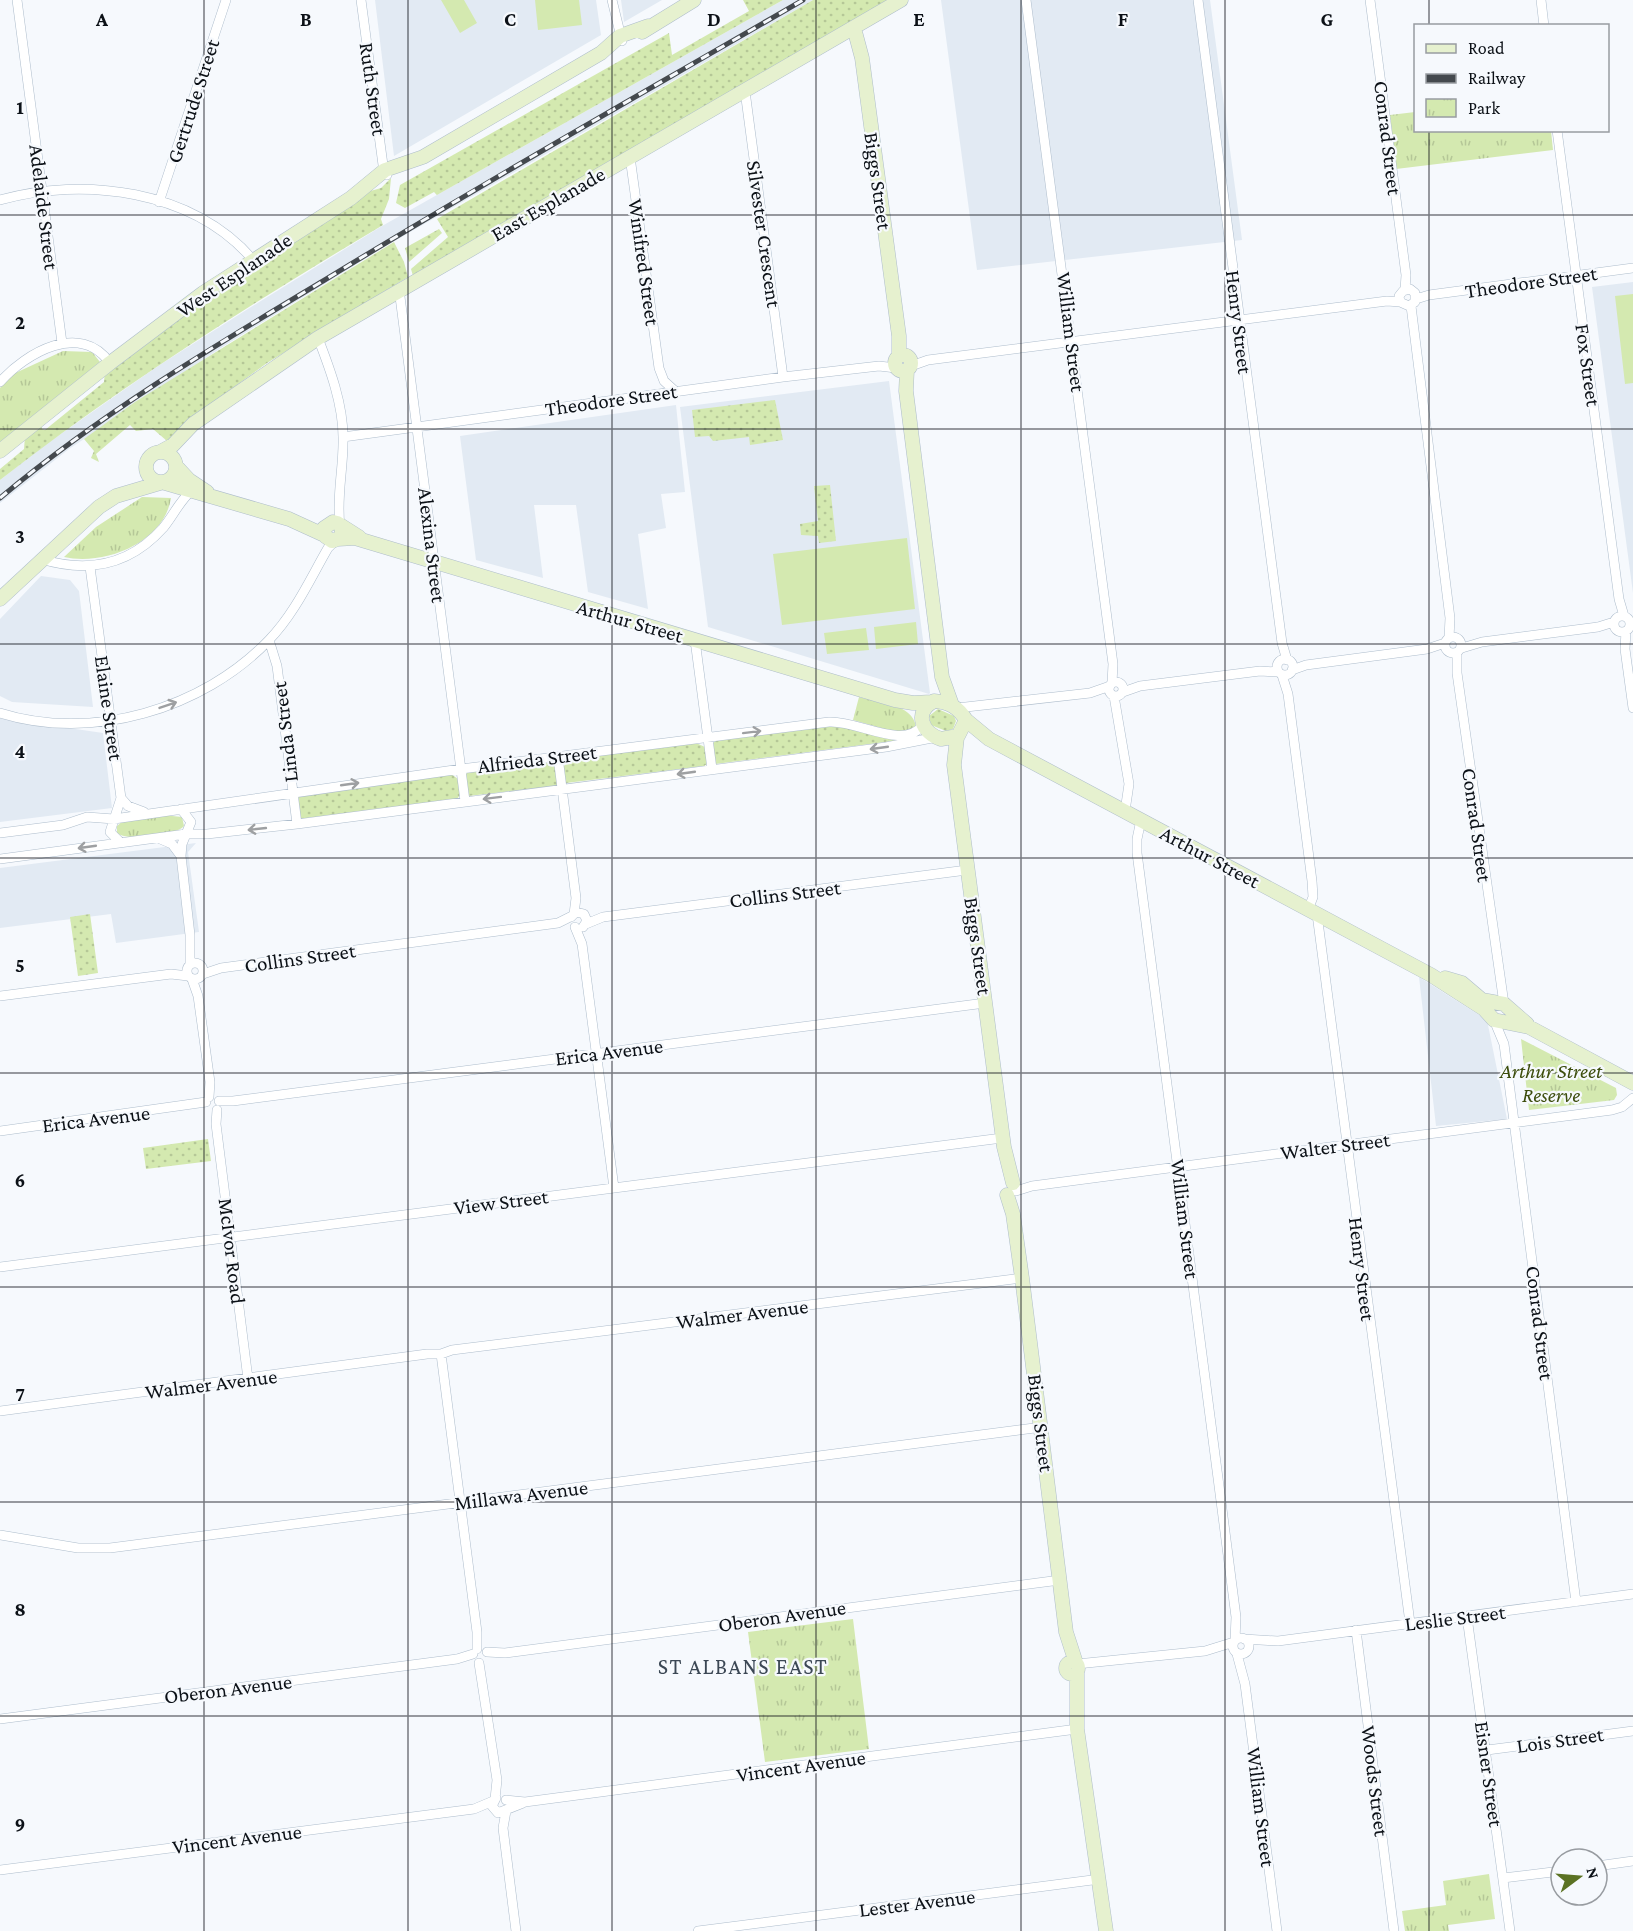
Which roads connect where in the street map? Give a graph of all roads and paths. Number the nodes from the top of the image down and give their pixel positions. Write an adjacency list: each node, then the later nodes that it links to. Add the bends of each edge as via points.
1 (18, 0): 18 (street, Adelaide Street)
2 (226, 0): 20 (street, Gertrude Street)
3 (361, 0): 17 (street, Ruth Street)
4 (612, 0): 13 (street)
5 (694, 0): 13 (street, West Esplanade)
6 (902, 0): 12 (street, East Esplanade)
7 (1026, 0): 28 (street, William Street)
8 (1198, 0): 26 (street, Henry Street)
9 (1370, 0): 25 (street, Conrad Street)
10 (1541, 0): 11 (street)
11 (1544, 24)
12 (854, 28): 14 (street, East Esplanade); 31 (street, Biggs Street, via 862,58)
13 (621, 39): 17 (street, West Esplanade, via 609,52 601,53 408,164 398,174)
14 (745, 91): 16 (street, East Esplanade); 33 (street, Silvester Crescent)
15 (1557, 132): 23 (street, Fox Street)
16 (630, 157): 24 (street, East Esplanade); 32 (street, Winifred Street)
17 (386, 173): 21 (street, West Esplanade, via 377,186 362,190)
18 (42, 191): 19 (street); 20 (street, via 100,189); 29 (street, Adelaide Street)
19 (0, 200)
20 (159, 202): 21 (street, via 210,225 239,244)
21 (253, 260): 30 (street, West Esplanade)
22 (1633, 268): 23 (street, Theodore Street)
23 (1576, 276): 25 (street, Theodore Street); 54 (street, Fox Street)
24 (399, 289): 27 (street, East Esplanade); 38 (street, Alexina Street)
25 (1408, 298): 26 (street, Theodore Street); 57 (street, Conrad Street)
26 (1238, 320): 28 (street, Theodore Street); 58 (street, Henry Street)
27 (318, 338): 37 (street, East Esplanade); 39 (street, via 334,385)
28 (1072, 341): 31 (street, Theodore Street); 60 (street, William Street)
29 (62, 343): 30 (street, via 89,345); 34 (street, via 25,358)
30 (110, 363): 40 (street, West Esplanade)
31 (903, 363): 33 (street, Theodore Street); 59 (street, Biggs Street)
32 (659, 368): 35 (street, Winifred Street, via 664,381); 36 (street, Winifred Street, via 656,386)
33 (783, 377): 35 (street, Theodore Street)
34 (0, 382)
35 (675, 392): 36 (street, Theodore Street)
36 (648, 395): 38 (street, Theodore Street)
37 (202, 420): 41 (street, East Esplanade); 42 (street, East Esplanade)
38 (416, 427): 39 (street, Theodore Street); 51 (street, Alexina Street)
39 (344, 437): 49 (street)
40 (0, 451)
41 (160, 452): 42 (street, via 170,454); 43 (street, via 152,455)
42 (176, 464): 44 (street); 47 (street, via 189,480)
43 (146, 466): 44 (street, via 148,475); 45 (street)
44 (167, 484): 45 (street); 46 (street); 48 (street)
45 (133, 490): 50 (street, via 99,507)
46 (191, 491): 47 (street); 48 (street)
47 (215, 496): 49 (street)
48 (176, 508): 52 (street, via 164,526 138,550)
49 (333, 531): 51 (street, Arthur Street); 55 (street, via 295,607)
50 (41, 559): 52 (street); 53 (street)
51 (434, 563): 56 (street, Arthur Street); 74 (street, Alexina Street)
52 (90, 567): 66 (street, Elaine Street)
53 (0, 599)
54 (1624, 624): 57 (street); 63 (street, Fox Street)
55 (269, 640): 66 (street, one-way to 55, via 169,705 209,687); 77 (street, Linda Street, via 277,666)
56 (695, 640): 61 (street, Arthur Street); 69 (street)
57 (1453, 646): 58 (street); 98 (street, Conrad Street)
58 (1285, 667): 60 (street); 93 (street, Henry Street, via 1313,890)
59 (942, 677): 62 (street, Biggs Street); 65 (street, Biggs Street)
60 (1116, 689): 65 (street); 81 (street, William Street, via 1129,784)
61 (896, 700): 62 (street, Arthur Street); 67 (street, Arthur Street)
62 (932, 702): 65 (street); 67 (street, via 923,710)
63 (1633, 708)
64 (0, 713): 66 (street, via 63,725)
65 (960, 713): 68 (street); 71 (street, Arthur Street)
66 (111, 720): 78 (street, Elaine Street)
67 (922, 722): 69 (street, Alfrieda Street, one-way to 67, via 841,721 900,736 917,732); 70 (street)
68 (958, 736): 70 (street); 71 (street, Arthur Street); 73 (street, Biggs Street)
69 (707, 737): 72 (street, Alfrieda Street); 75 (street)
70 (939, 738): 73 (street, Biggs Street); 75 (street, Alfrieda Street, one-way to 75)
71 (989, 739): 81 (street, Arthur Street)
72 (558, 757): 74 (street, Alfrieda Street); 76 (street)
73 (954, 765): 92 (street, Biggs Street)
74 (461, 769): 77 (street, Alfrieda Street, one-way to 74); 79 (street, Alexina Street)
75 (712, 769): 76 (street, Alfrieda Street, one-way to 76)
76 (562, 789): 79 (street, Alfrieda Street, one-way to 79); 94 (street)
77 (292, 792): 80 (street, Alfrieda Street); 85 (street, Linda Street)
78 (122, 798): 82 (street, via 128,806); 83 (street, Elaine Street)
79 (465, 801): 85 (street, Alfrieda Street)
80 (180, 809): 82 (street, Alfrieda Street); 87 (street, McIvor Road, via 191,822)
81 (1125, 812): 84 (street, Arthur Street)
82 (146, 813): 83 (street, Alfrieda Street)
83 (114, 819): 86 (street, Alfrieda Street, via 87,817 63,825); 89 (street, via 110,832)
84 (1142, 820): 93 (street, Arthur Street); 107 (street, William Street, via 1137,853)
85 (297, 824): 87 (street, Alfrieda Street, one-way to 87)
86 (0, 833)
87 (186, 834): 88 (street, Alfrieda Street); 90 (street, McIvor Road)
88 (157, 838): 89 (street, Alfrieda Street); 90 (street, via 172,844)
89 (120, 843): 91 (street, Alfrieda Street, one-way to 91)
90 (182, 856): 95 (street, McIvor Road)
91 (0, 859)
92 (968, 870): 94 (street, Collins Street); 97 (street, Biggs Street)
93 (1312, 912): 98 (street, Arthur Street, via 1431,975 1462,983); 106 (street, Henry Street)
94 (579, 920): 95 (street, Collins Street); 99 (street)
95 (195, 971): 96 (street, Collins Street); 102 (street, McIvor Road)
96 (0, 996)
97 (985, 1003): 99 (street, Erica Avenue); 105 (street, Biggs Street)
98 (1500, 1012): 100 (street, Arthur Street); 103 (street, Conrad Street)
99 (596, 1054): 102 (street, Erica Avenue); 108 (street)
100 (1633, 1083)
101 (1633, 1098): 103 (street, Walter Street, via 1618,1109)
102 (213, 1104): 104 (street, Erica Avenue); 110 (street, McIvor Road)
103 (1514, 1124): 106 (street, Walter Street); 121 (street, Conrad Street)
104 (0, 1131)
105 (1002, 1138): 108 (street, View Street); 109 (street, Biggs Street)
106 (1346, 1145): 107 (street, Walter Street); 123 (street, Henry Street)
107 (1178, 1167): 109 (street, Walter Street); 125 (street, William Street)
108 (614, 1188): 110 (street, View Street)
109 (1011, 1189): 112 (street, Biggs Street)
110 (230, 1238): 111 (street, View Street); 114 (street, McIvor Road)
111 (0, 1267)
112 (1022, 1278): 113 (street, Walmer Avenue, via 452,1350); 116 (street, Biggs Street)
113 (442, 1357): 114 (street, Walmer Avenue, via 422,1356); 117 (street)
114 (248, 1379): 115 (street, Walmer Avenue)
115 (0, 1411)
116 (1042, 1427): 117 (street, Millawa Avenue); 119 (street, Biggs Street)
117 (460, 1503): 118 (street, Millawa Avenue, via 110,1548 78,1548); 126 (street)
118 (0, 1535)
119 (1060, 1580): 126 (street, Oberon Avenue); 127 (street, Biggs Street)
120 (1633, 1594): 121 (street, Leslie Street)
121 (1576, 1602): 122 (street, Leslie Street)
122 (1467, 1617): 123 (street, Leslie Street); 131 (street, Eisner Street)
123 (1410, 1623): 124 (street, Leslie Street)
124 (1356, 1630): 125 (street, Leslie Street); 143 (street, Woods Street)
125 (1240, 1646): 127 (street, Leslie Street); 142 (street, William Street)
126 (480, 1656): 128 (street, Oberon Avenue); 132 (street)
127 (1073, 1668): 129 (street, Biggs Street)
128 (0, 1719)
129 (1077, 1729): 132 (street, Vincent Avenue); 138 (street, Biggs Street)
130 (1633, 1731): 131 (street, Lois Street)
131 (1487, 1750): 137 (street, Eisner Street)
132 (500, 1805): 135 (street, Vincent Avenue); 139 (street)
133 (1633, 1861): 134 (street)
134 (1609, 1864)
135 (0, 1870)
136 (1549, 1872): 137 (street)
137 (1503, 1878): 144 (street, Eisner Street)
138 (1100, 1879): 140 (street, Lester Avenue); 141 (street, Biggs Street)
139 (516, 1931)
140 (698, 1931)
141 (1106, 1931)
142 (1277, 1931)
143 (1394, 1931)
144 (1510, 1931)

